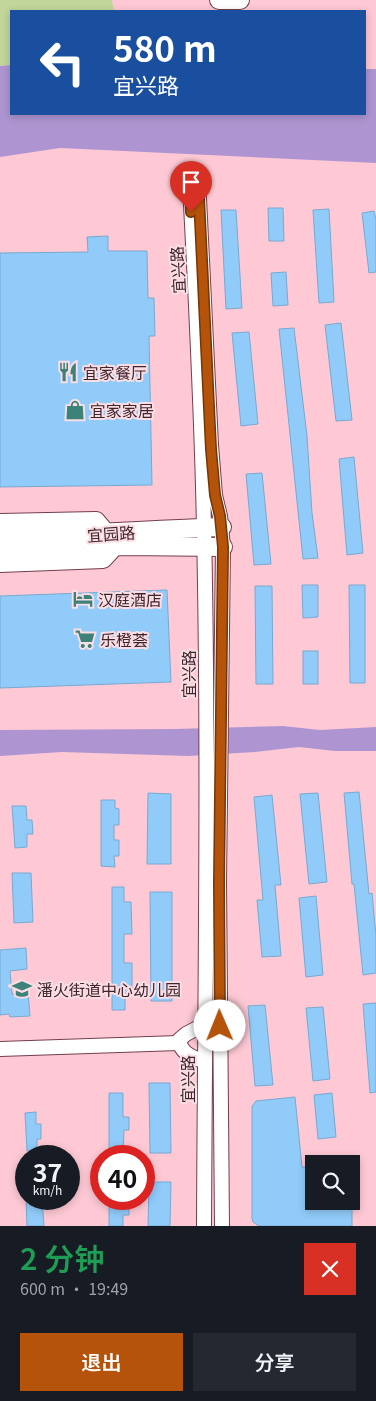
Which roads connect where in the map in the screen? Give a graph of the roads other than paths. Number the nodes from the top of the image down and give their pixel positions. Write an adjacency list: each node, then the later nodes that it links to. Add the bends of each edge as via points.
1 (218, 0): 2 (main road)
2 (240, 0)
3 (0, 523): 6 (main road, via 96,521)
4 (213, 527): 4 (street, 宜兴路, via 215,495 199,198 196,184 191,182 202,444); 6 (main road, 宜园路); 7 (street, 宜兴路); 8 (street, 宜兴路)
5 (0, 537): 6 (main road, 宜园路)
6 (110, 540): 7 (main road, 宜园路); 9 (main road, 宜园路); 10 (main road, 宜园路, via 103,559)
7 (205, 547): 8 (main road, 宜园路); 11 (street, 宜兴路, via 206,724)
8 (223, 547): 11 (street, 宜兴路, via 222,714)
9 (0, 549)
10 (0, 563)
11 (214, 768): 12 (street, 宜兴路); 17 (street, 宜兴路, via 219,893)
12 (205, 1024): 13 (street, via 186,1034); 15 (street, 宜兴路)
13 (179, 1043): 14 (street); 15 (street, via 187,1054)
14 (0, 1048)
15 (205, 1062): 16 (street, 宜兴路)
16 (204, 1226)
17 (222, 1226)

